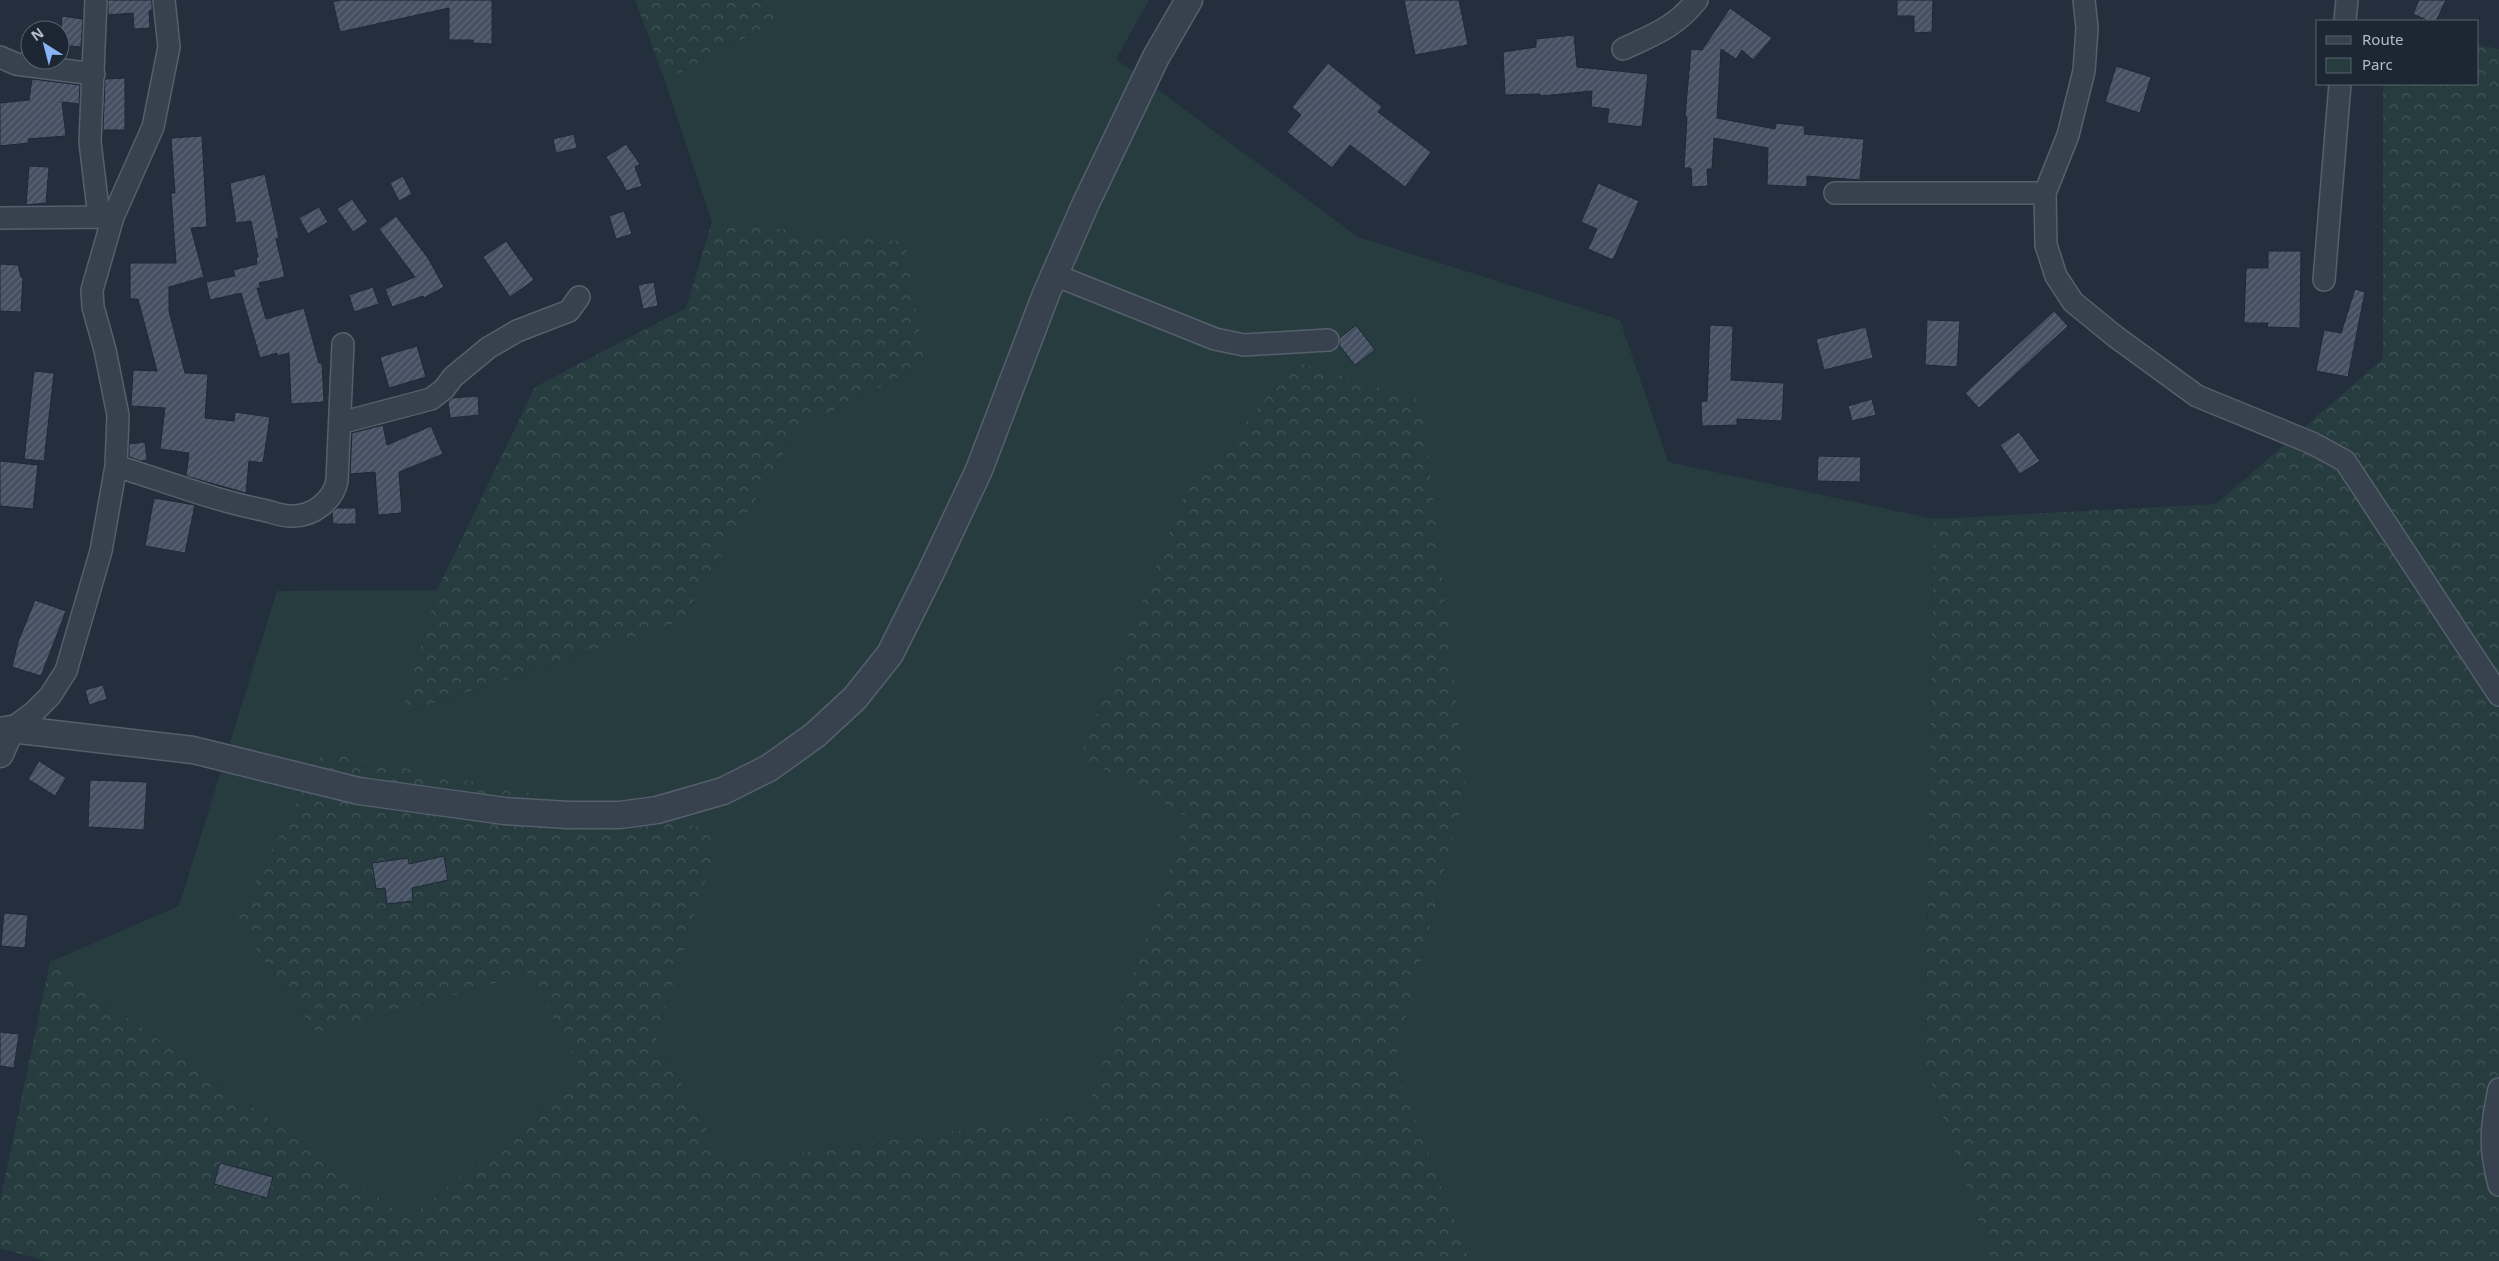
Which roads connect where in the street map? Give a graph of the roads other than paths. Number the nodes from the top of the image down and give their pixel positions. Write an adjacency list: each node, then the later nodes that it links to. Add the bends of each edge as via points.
1 (96, 0): 10 (street)
2 (164, 0): 14 (street, via 169,47 153,127)
3 (1189, 0): 16 (street, via 1156,57)
4 (1697, 0): 8 (street, via 1669,28)
5 (2084, 0): 13 (street, via 2087,28 2084,71 2068,136)
6 (2347, 0): 7 (street)
7 (2345, 20)
8 (1623, 49)
9 (0, 57): 10 (street, via 16,64)
10 (94, 74): 14 (street, via 90,142)
11 (2340, 85): 17 (street)
12 (1835, 193): 13 (street)
13 (2045, 193): 23 (street, via 2046,245 2056,276 2073,302 2197,396 2312,442 2345,461)
14 (106, 217): 15 (street); 22 (street, via 92,290 118,415)
15 (0, 218)
16 (1054, 274): 19 (street, via 1215,339 1244,345); 24 (street, via 979,470 890,654 855,698 815,736 769,768 723,791 657,810 620,815 504,811 359,791 193,750)
17 (2324, 280)
18 (579, 297): 21 (street, via 569,311 517,331 488,348 431,399)
19 (1328, 340)
20 (343, 344): 21 (street)
21 (340, 423): 22 (street, via 335,492 329,501 315,510 294,517 241,506)
22 (116, 466): 24 (street, via 100,552 66,671 50,696 33,713)
23 (2499, 695)
24 (6, 730): 25 (street)
25 (0, 754)
26 (2499, 1089): 27 (street, via 2491,1129)
27 (2499, 1185)

